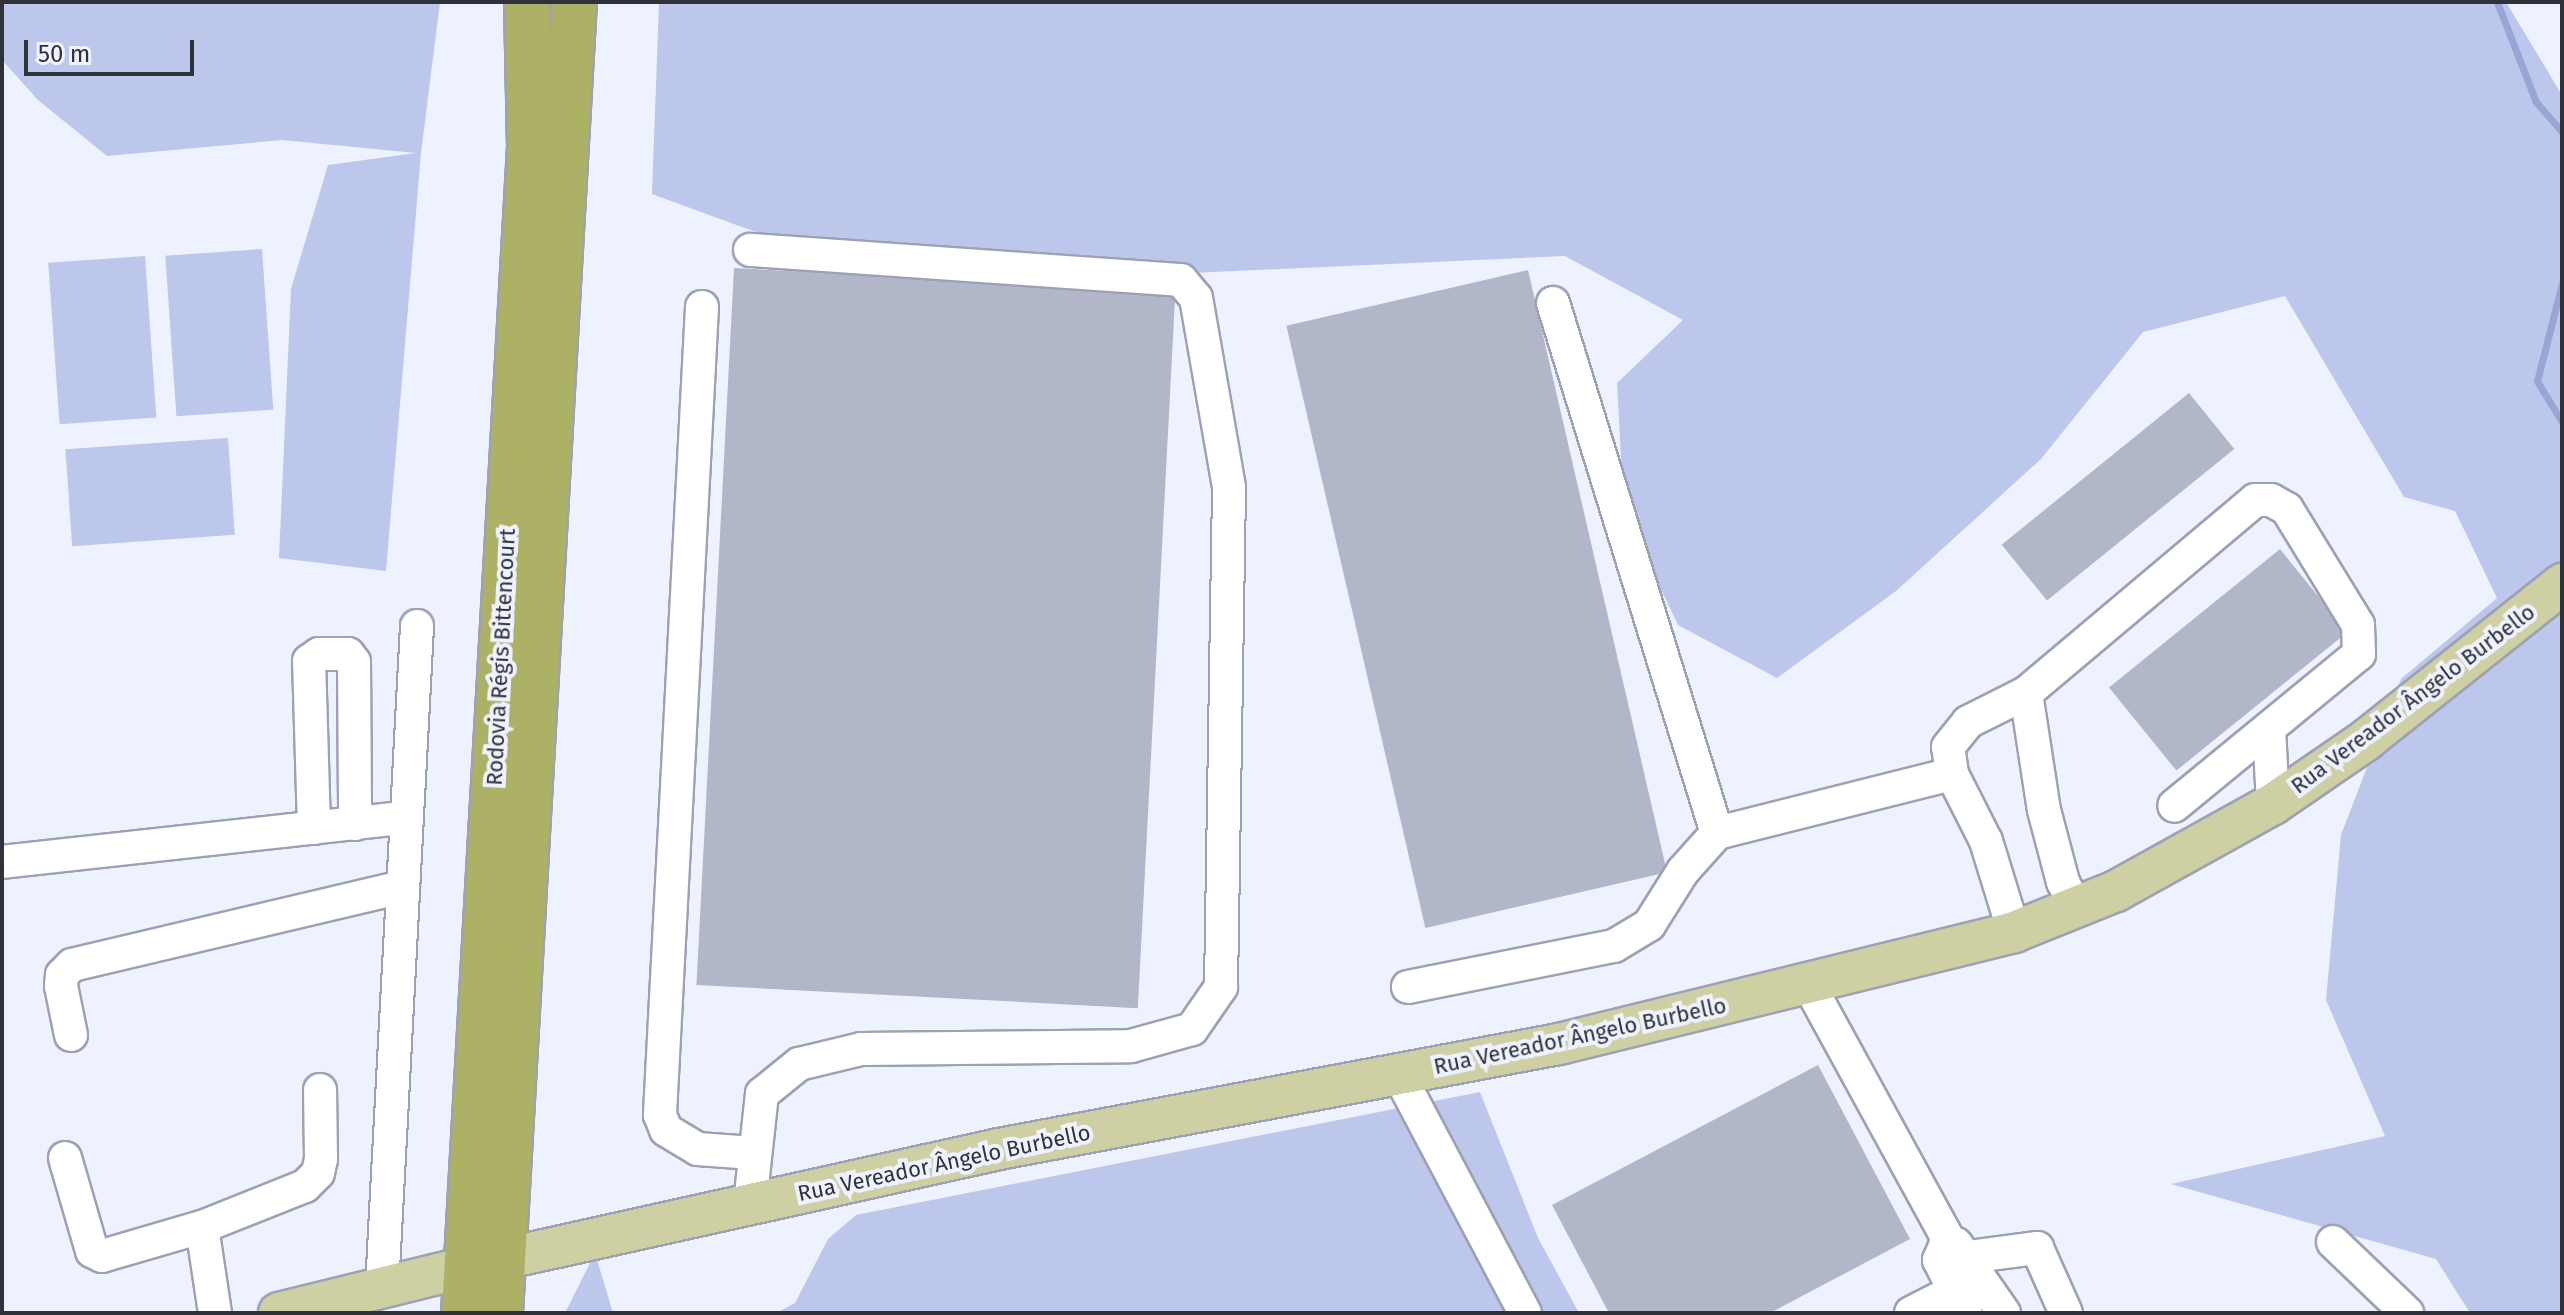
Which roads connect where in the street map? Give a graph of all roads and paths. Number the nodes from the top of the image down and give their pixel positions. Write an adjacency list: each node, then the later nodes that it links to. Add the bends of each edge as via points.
1 (527, 2): 32 (highway, Rodovia Régis Bittencourt, via 530,147)
2 (574, 2): 32 (highway, Rodovia Régis Bittencourt)
3 (750, 250): 26 (street, via 1181,280 1196,298 1229,487 1221,987 1192,1029 1131,1046 861,1049 799,1064 762,1094)
4 (1553, 303): 16 (street)
5 (702, 307): 26 (street, via 660,1115 666,1130 698,1149)
6 (2562, 584): 11 (main road, Rua Vereador Ângelo Burbello, via 2366,740)
7 (417, 626): 13 (street)
8 (2026, 693): 9 (street, via 2255,500 2271,500 2287,509 2362,638 2359,654); 10 (street, via 1968,722 1948,747); 19 (street, via 2044,810 2063,882)
9 (2269, 729): 11 (street); 12 (street)
10 (1952, 774): 16 (street); 20 (street, via 1986,841)
11 (2273, 804): 19 (main road, Rua Vereador Ângelo Burbello, via 2165,867)
12 (2174, 806)
13 (407, 817): 14 (street); 18 (street)
14 (355, 824): 15 (street); 15 (street, via 354,662 348,654 319,654 309,661)
15 (314, 828): 17 (street)
16 (1717, 833): 22 (street, via 1683,871 1649,925 1614,946)
17 (2, 862)
18 (403, 887): 23 (street, via 72,965 62,975 61,986); 33 (street)
19 (2077, 909): 20 (main road, Rua Vereador Ângelo Burbello)
20 (2014, 932): 21 (main road, Rua Vereador Ângelo Burbello)
21 (1809, 985): 24 (main road, Rua Vereador Ângelo Burbello); 31 (street)
22 (1408, 987)
23 (71, 1035)
24 (1399, 1075): 28 (main road, Rua Vereador Ângelo Burbello, via 999,1149); 39 (street)
25 (320, 1090): 29 (street, via 318,1173 305,1186)
26 (753, 1153): 28 (street)
27 (65, 1158): 29 (street, via 92,1251 102,1256)
28 (750, 1204): 32 (main road, Rua Vereador Ângelo Burbello)
29 (202, 1227): 35 (street)
30 (2333, 1242): 43 (street)
31 (1958, 1248): 34 (street, via 1939,1260); 41 (street); 42 (street, via 2037,1248)
32 (484, 1263): 33 (main road, Rua Vereador Ângelo Burbello); 37 (highway, Rodovia Régis Bittencourt); 38 (highway, Rodovia Régis Bittencourt)
33 (382, 1288): 36 (main road, Rua Vereador Ângelo Burbello)
34 (1961, 1302): 40 (street)
35 (215, 1313)
36 (279, 1313)
37 (464, 1313)
38 (500, 1313)
39 (1525, 1313)
40 (1911, 1313)
41 (2004, 1313)
42 (2066, 1313)
43 (2407, 1313)

